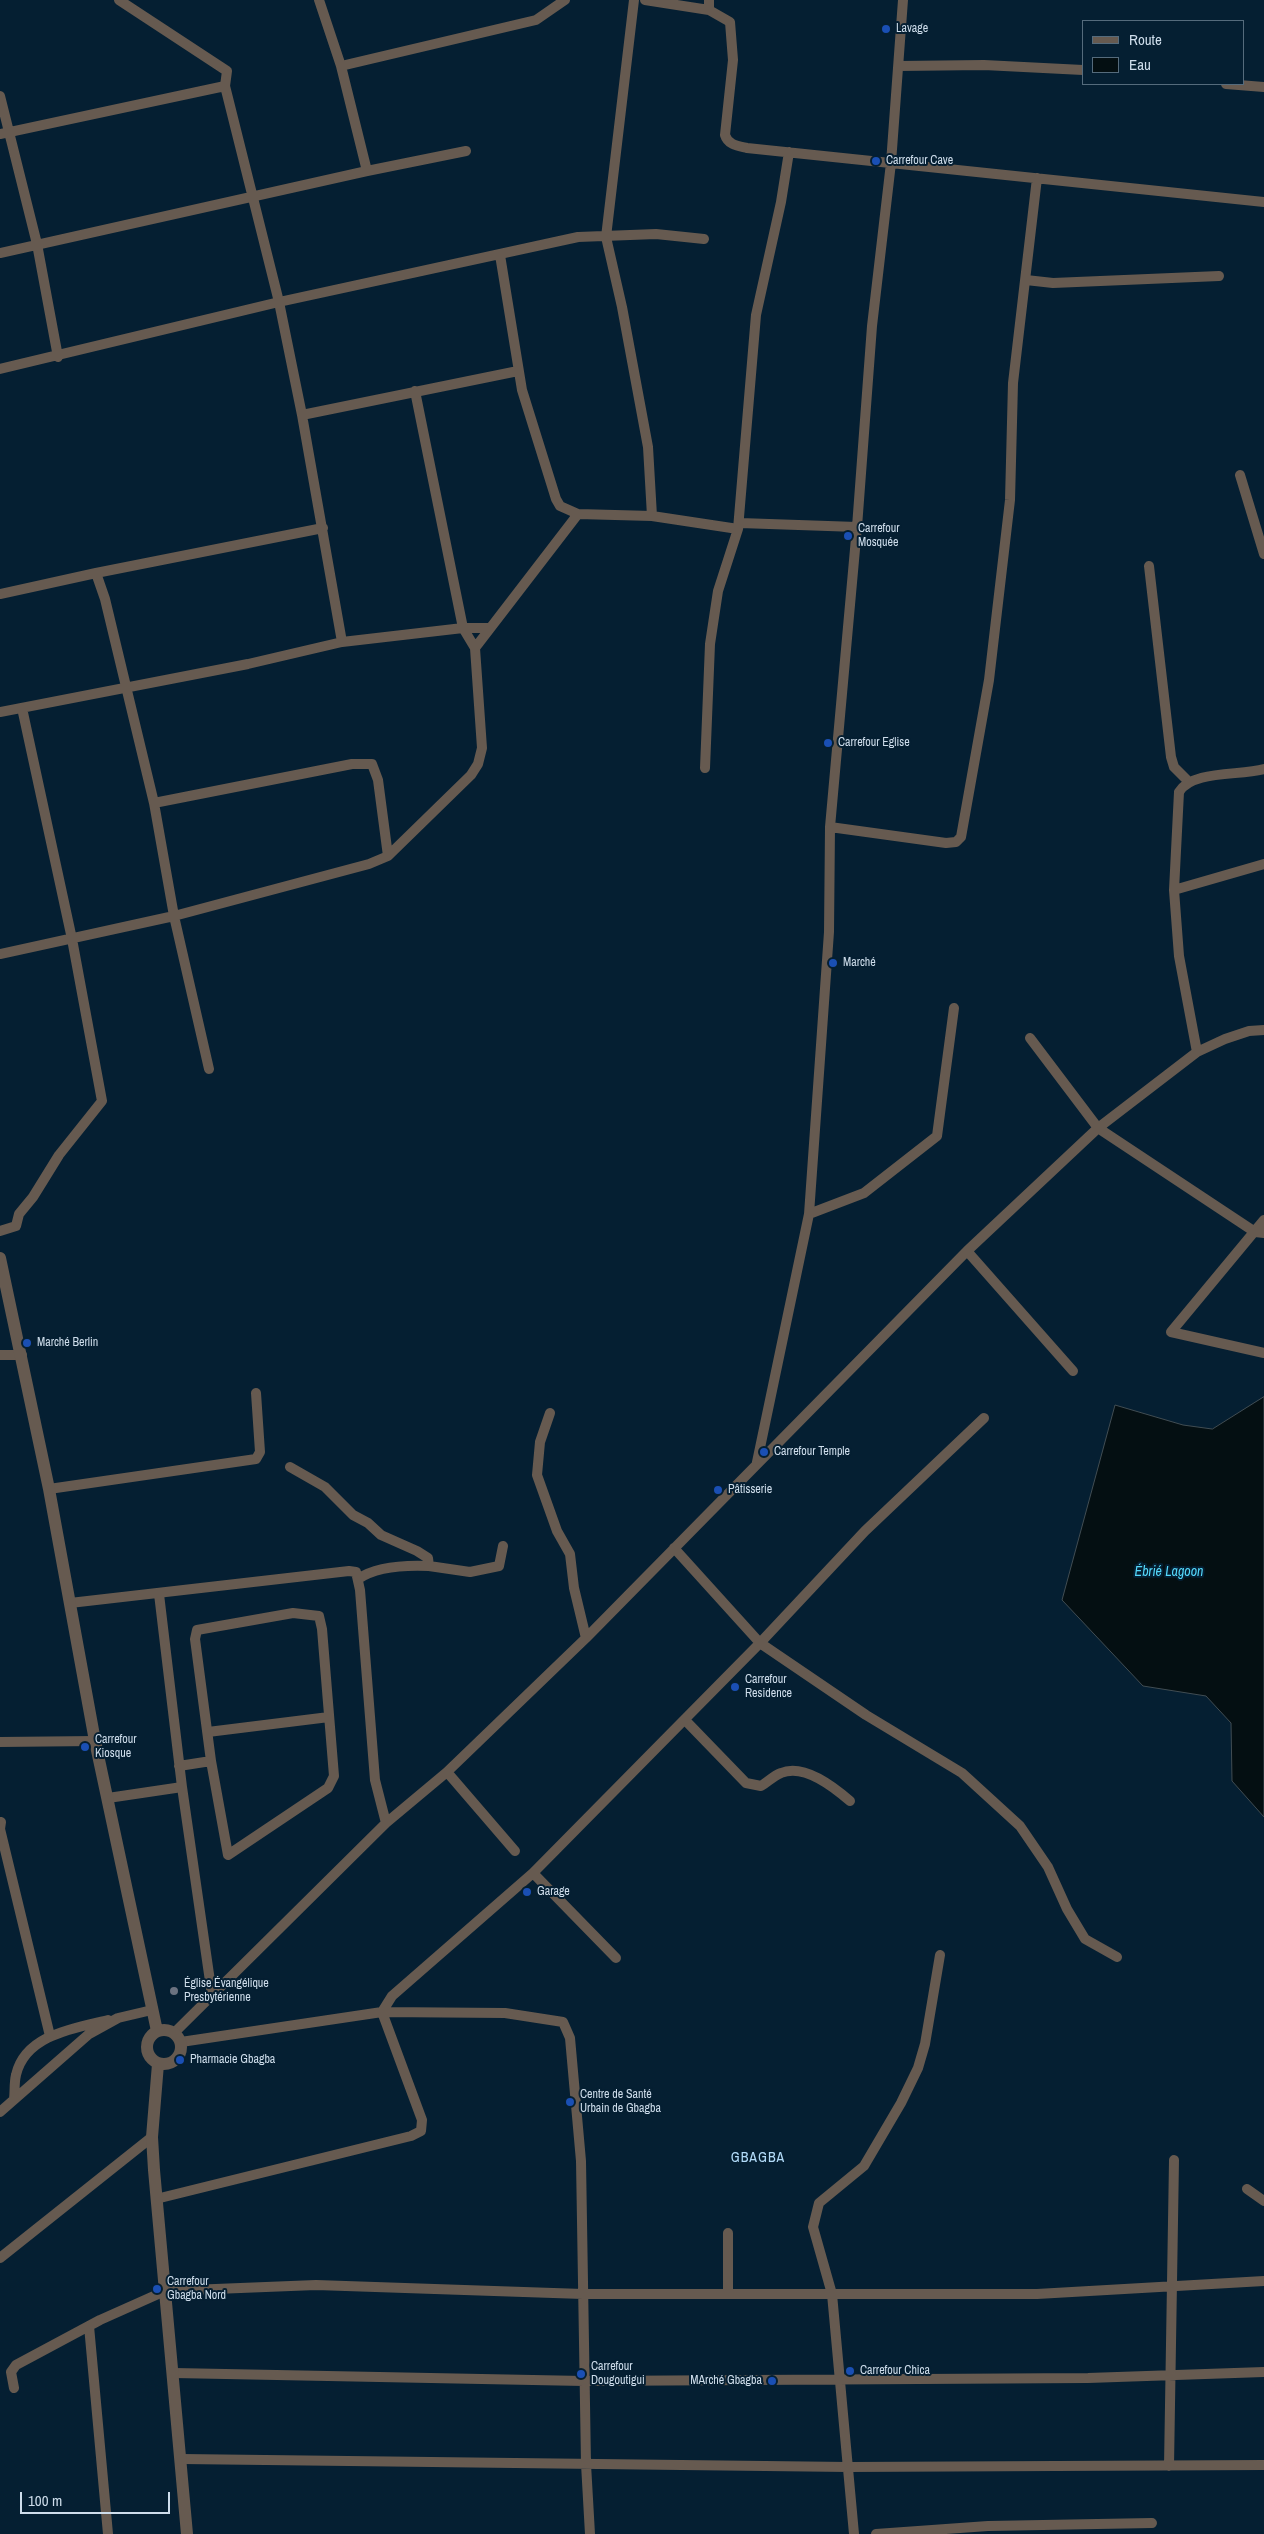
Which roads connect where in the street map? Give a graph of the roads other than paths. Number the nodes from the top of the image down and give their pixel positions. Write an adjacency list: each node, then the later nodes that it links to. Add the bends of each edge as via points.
1 (119, 0): 12 (street, via 227,71)
2 (319, 0): 8 (street)
3 (565, 0): 8 (street, via 536,20)
4 (634, 0): 23 (street)
5 (645, 0): 7 (street)
6 (903, 0): 9 (street)
7 (709, 5): 17 (street, via 730,22 732,33 733,60 726,140 747,148)
8 (341, 66): 19 (street)
9 (899, 66): 10 (street, via 984,65); 18 (street)
10 (1082, 70)
11 (1239, 85): 13 (street)
12 (225, 86): 15 (street); 21 (street)
13 (1264, 87)
14 (0, 96): 15 (street)
15 (4, 134): 25 (street)
16 (466, 151): 19 (street)
17 (788, 152): 18 (street); 39 (street, via 781,202 756,315)
18 (891, 163): 20 (street); 40 (street, via 872,326)
19 (366, 170): 21 (street)
20 (1037, 178): 22 (street); 29 (street)
21 (252, 196): 25 (street); 30 (street)
22 (1264, 202)
23 (606, 237): 24 (street, via 656,234); 27 (street, via 578,237); 38 (street, via 648,447)
24 (704, 238)
25 (37, 244): 26 (street); 31 (street)
26 (0, 252)
27 (500, 255): 30 (street); 33 (street)
28 (1219, 276): 29 (street, via 1053,283)
29 (1026, 280): 57 (street, via 1013,383 1010,500 991,661 961,837 956,842 946,843)
30 (279, 302): 31 (street); 35 (street)
31 (58, 357): 32 (street)
32 (0, 369)
33 (518, 371): 34 (street); 37 (street, via 556,500 560,506)
34 (415, 391): 35 (street); 46 (street)
35 (302, 415): 41 (street)
36 (1240, 475): 42 (street)
37 (578, 514): 38 (street); 47 (street)
38 (652, 516): 39 (street)
39 (739, 526): 40 (street); 53 (street, via 718,591 710,644)
40 (857, 527): 57 (street)
41 (323, 528): 44 (street); 48 (street)
42 (1264, 554)
43 (1149, 566): 55 (street, via 1171,757 1174,767)
44 (96, 573): 45 (street); 50 (street)
45 (0, 594)
46 (463, 628): 47 (street); 48 (street); 49 (street)
47 (490, 628): 49 (street)
48 (342, 642): 50 (street)
49 (475, 648): 58 (street, via 482,748 478,764 471,775)
50 (126, 687): 51 (street); 56 (street)
51 (22, 708): 52 (street); 62 (street)
52 (0, 712)
53 (706, 768)
54 (1264, 769): 55 (street)
55 (1188, 781): 60 (street, via 1178,800)
56 (154, 803): 58 (street, via 352,764 372,764 378,780); 61 (street)
57 (830, 827): 70 (street, via 829,932)
58 (388, 856): 61 (street, via 267,893)
59 (1264, 864): 60 (street)
60 (1174, 890): 67 (street, via 1179,956)
61 (174, 916): 62 (street); 68 (street)
62 (72, 939): 63 (street); 72 (street, via 102,1101 58,1155 19,1214 16,1226)
63 (0, 954)
64 (954, 1008): 70 (street, via 936,1136 864,1193)
65 (1264, 1030): 67 (street, via 1225,1039)
66 (1030, 1038): 69 (street)
67 (1198, 1052): 69 (street)
68 (209, 1069)
69 (1098, 1128): 73 (street); 74 (street)
70 (809, 1214): 83 (street)
71 (1264, 1220): 73 (street)
72 (0, 1231)
73 (1259, 1232): 76 (street, via 1171,1332)
74 (967, 1251): 79 (street); 83 (street)
75 (0, 1258): 77 (street)
76 (1264, 1353)
77 (22, 1355): 78 (street); 85 (street)
78 (0, 1356)
79 (1073, 1371)
80 (256, 1393): 85 (street, via 260,1452 256,1459)
81 (550, 1413): 92 (street, via 540,1442 538,1475 557,1531 570,1554)
82 (984, 1418): 93 (street, via 865,1531)
83 (757, 1463): 87 (street)
84 (290, 1467): 88 (street, via 326,1487 353,1515 381,1535 428,1558)
85 (49, 1489): 91 (street)
86 (503, 1546): 88 (street, via 499,1566 470,1572)
87 (674, 1548): 92 (street); 93 (street)
88 (429, 1566): 89 (street, via 396,1567 368,1573)
89 (358, 1579): 90 (street, via 356,1572 349,1571); 106 (street, via 375,1780)
90 (159, 1594): 91 (street); 100 (street)
91 (70, 1603): 97 (street)
92 (586, 1638): 101 (street)
93 (760, 1643): 95 (street); 110 (street, via 866,1715 962,1772 1020,1826 1048,1867 1085,1939)
94 (329, 1718): 96 (street); 96 (street, via 319,1616 293,1613 197,1630); 99 (street, via 334,1776 328,1788 228,1855)
95 (685, 1720): 104 (street, via 746,1783 761,1786 782,1772 793,1771 821,1778); 108 (street)
96 (208, 1732): 99 (street)
97 (96, 1741): 98 (street); 103 (street)
98 (0, 1742)
99 (212, 1761): 100 (street)
100 (179, 1766): 102 (street)
101 (447, 1772): 106 (street); 107 (street)
102 (182, 1788): 103 (street); 112 (street)
103 (108, 1798): 113 (street)
104 (850, 1801)
105 (1, 1822): 117 (street, via 0,1829)
106 (386, 1823): 112 (street)
107 (515, 1851)
108 (533, 1873): 111 (street); 114 (street, via 392,1996)
109 (940, 1955): 134 (street, via 925,2044 902,2103 864,2166 818,2203 813,2218)
110 (1117, 1957)
111 (616, 1958)
112 (212, 1995): 118 (street)
113 (152, 2010): 115 (street); 116 (street)
114 (382, 2012): 118 (street); 125 (street, via 422,2120 421,2131); 133 (street, via 505,2013 563,2022 570,2038 581,2161)
115 (118, 2018): 117 (street); 120 (street, via 89,2034)
116 (158, 2031): 118 (street, via 169,2030); 119 (street, via 149,2039 147,2050)
117 (50, 2036): 120 (street, via 22,2060 16,2076)
118 (177, 2037): 119 (street, via 181,2052 174,2062)
119 (158, 2064): 122 (street)
120 (14, 2099): 121 (street)
121 (0, 2112)
122 (152, 2137): 125 (street); 128 (street)
123 (1174, 2160): 130 (street)
124 (1247, 2189): 126 (street)
125 (156, 2198): 131 (street)
126 (1264, 2201)
127 (728, 2233): 132 (street)
128 (0, 2258)
129 (1264, 2281): 130 (street)
130 (1172, 2287): 134 (street, via 1037,2294); 138 (street)
131 (165, 2291): 133 (street, via 316,2285); 135 (street); 137 (street)
132 (728, 2293): 133 (street); 134 (street)
133 (583, 2294): 140 (street)
134 (832, 2294): 139 (street)
135 (89, 2326): 141 (street, via 16,2365 11,2372); 148 (street)
136 (1264, 2372): 138 (street)
137 (174, 2373): 140 (street); 142 (street)
138 (1170, 2376): 139 (street); 145 (street)
139 (840, 2379): 140 (street); 146 (street)
140 (584, 2382): 143 (street)
141 (14, 2388)
142 (182, 2459): 143 (street); 149 (street)
143 (586, 2464): 146 (street); 150 (street)
144 (1264, 2465): 145 (street)
145 (1169, 2466): 146 (street)
146 (848, 2467): 151 (street)
147 (1152, 2523): 152 (street, via 988,2526)
148 (108, 2534)
149 (188, 2534)
150 (590, 2534)
151 (854, 2534)
152 (876, 2534)

